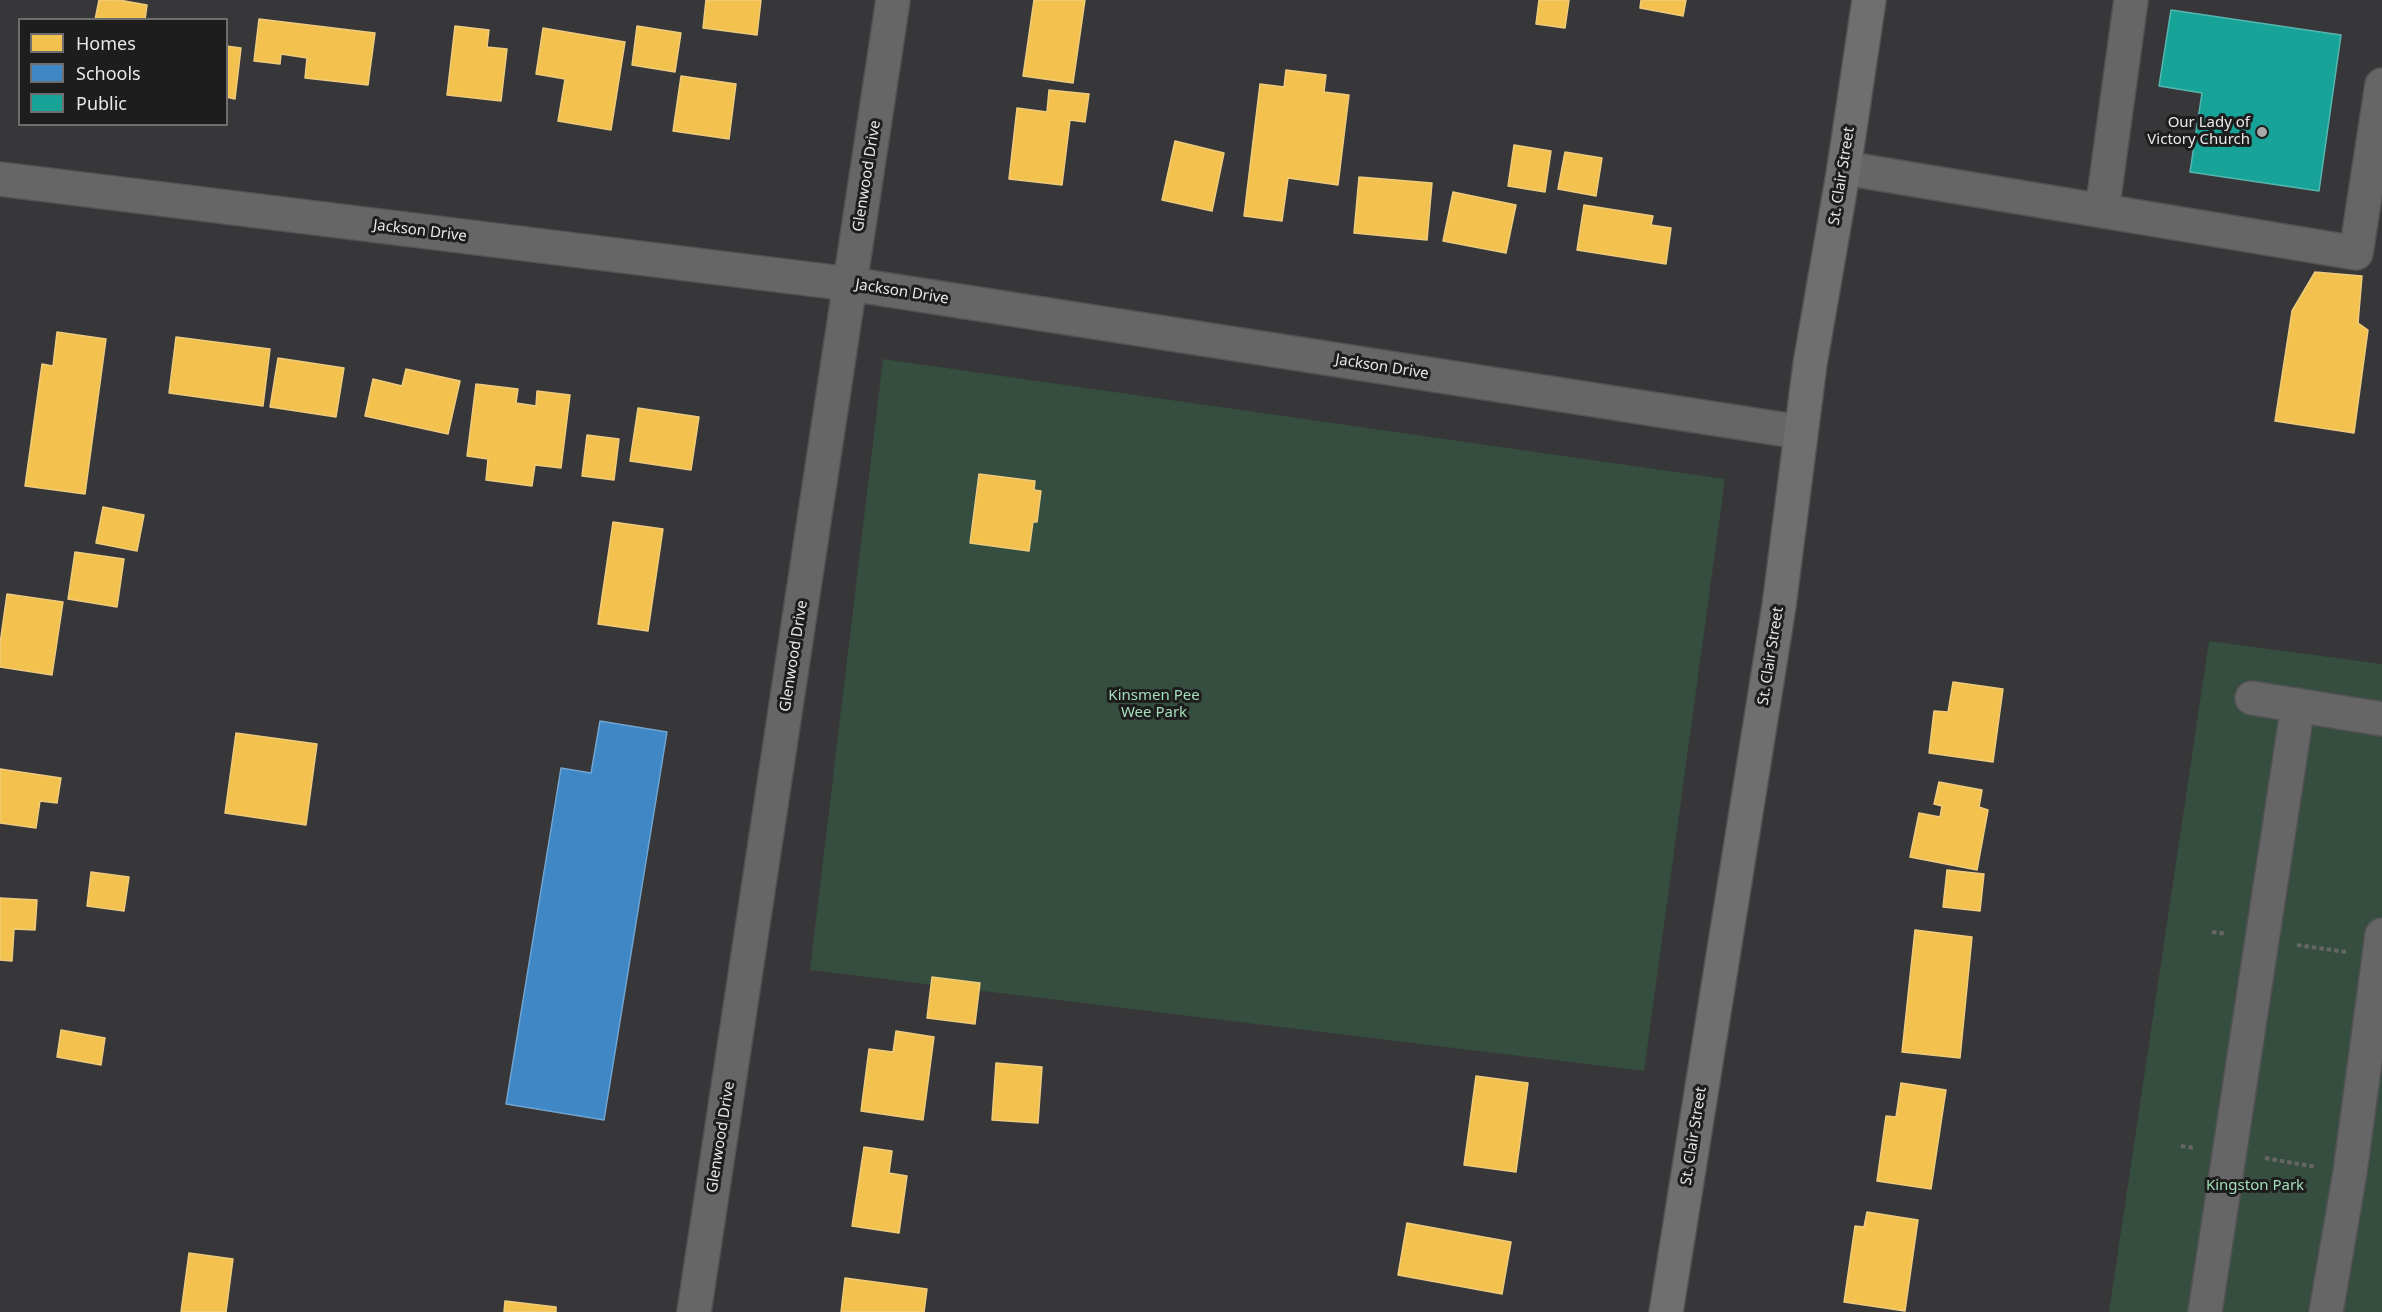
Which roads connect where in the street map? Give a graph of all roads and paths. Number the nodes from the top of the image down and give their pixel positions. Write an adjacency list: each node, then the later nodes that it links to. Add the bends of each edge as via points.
1 (893, 0): 8 (street, Glenwood Drive)
2 (1869, 0): 5 (main road, St. Clair Street)
3 (2131, 0): 7 (street)
4 (2382, 85): 7 (street, via 2356,253)
5 (1844, 168): 7 (street); 9 (main road, St. Clair Street)
6 (0, 178): 8 (street, Jackson Drive)
7 (2102, 211)
8 (850, 284): 9 (street, Jackson Drive); 17 (street, Glenwood Drive)
9 (1800, 432): 18 (main road, St. Clair Street, via 1779,606)
10 (2252, 698): 11 (street)
11 (2298, 705): 12 (street); 15 (street)
12 (2382, 719)
13 (2382, 935): 16 (street)
14 (2181, 1146): 15 (path)
15 (2230, 1154): 16 (path); 19 (street)
16 (2350, 1172): 20 (street)
17 (694, 1312)
18 (1666, 1312)
19 (2205, 1312)
20 (2326, 1312)

